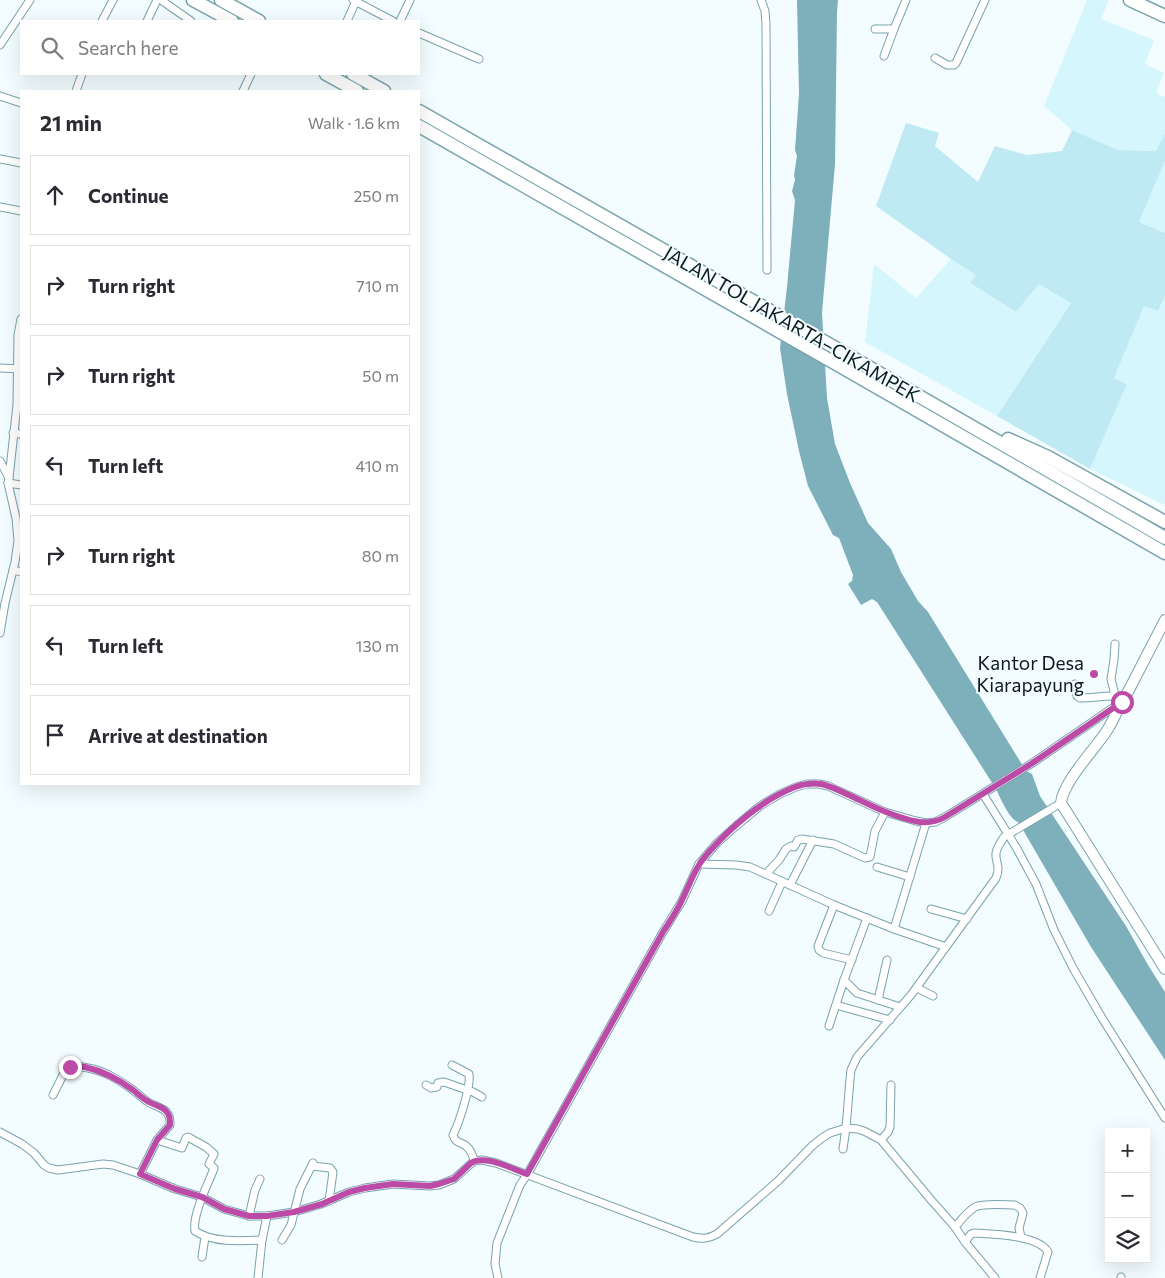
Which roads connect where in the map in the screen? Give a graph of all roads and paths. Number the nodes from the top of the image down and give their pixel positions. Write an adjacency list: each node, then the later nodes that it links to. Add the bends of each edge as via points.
1 (30, 0): 26 (street)
2 (113, 0): 15 (street)
3 (159, 0): 16 (street); 17 (street)
4 (193, 0): 18 (highway)
5 (221, 0): 19 (highway)
6 (410, 0): 22 (street)
7 (761, 0): 46 (street, via 766,24)
8 (906, 0): 24 (street)
9 (985, 0): 28 (street, via 956,63 947,65)
10 (1130, 0): 14 (highway)
11 (1149, 0): 13 (highway)
12 (355, 1): 20 (street); 21 (street)
13 (1165, 7)
14 (1165, 16)
15 (103, 20)
16 (148, 20)
17 (189, 20)
18 (230, 20)
19 (257, 20)
20 (347, 20)
21 (391, 20)
22 (400, 20)
23 (874, 29): 24 (street)
24 (894, 29): 27 (street)
25 (420, 33): 29 (street)
26 (0, 45)
27 (884, 56)
28 (935, 58)
29 (479, 59)
30 (82, 75): 34 (street)
31 (251, 75): 35 (street)
32 (328, 75): 36 (highway)
33 (355, 75): 37 (highway)
34 (76, 90)
35 (243, 90)
36 (355, 90)
37 (382, 90)
38 (0, 96): 39 (street)
39 (20, 103)
40 (420, 112): 50 (highway, JALAN TOL JAKARTA–CIKAMPEK)
41 (420, 127): 59 (highway, JALAN TOL JAKARTA–CIKAMPEK)
42 (0, 159): 43 (street)
43 (20, 164)
44 (0, 207): 45 (street)
45 (20, 211)
46 (767, 270)
47 (20, 335): 49 (street)
48 (0, 368): 49 (street)
49 (20, 369): 51 (street)
50 (927, 400): 57 (highway, via 1048,458); 58 (highway, JALAN TOL JAKARTA–CIKAMPEK)
51 (19, 406): 52 (street)
52 (13, 432): 53 (street); 55 (street)
53 (20, 434)
54 (0, 461): 55 (street)
55 (9, 481): 56 (street); 60 (street, via 18,541)
56 (20, 485)
57 (1165, 522)
58 (1165, 538)
59 (1165, 553)
60 (13, 570): 61 (street); 63 (street)
61 (20, 572)
62 (1165, 620): 66 (street)
63 (1, 630)
64 (1115, 644): 66 (street, via 1111,679)
65 (1075, 684): 66 (street, via 1080,698)
66 (1121, 698): 67 (street, via 1031,764); 68 (street, via 1106,732 1068,784)
67 (983, 794): 70 (street, via 940,820); 71 (street)
68 (1061, 803): 71 (street); 88 (street)
69 (885, 812): 70 (street); 72 (street, via 875,831 870,858 834,844); 73 (street, via 828,786 796,787 760,806 717,843)
70 (926, 823): 76 (street)
71 (1008, 834): 83 (street, via 996,853 999,869 996,878); 103 (street, via 1036,884 1073,968)
72 (813, 840): 75 (street, via 800,839 795,846 787,847); 78 (street)
73 (699, 864): 75 (street, via 750,867); 111 (street, via 682,901)
74 (877, 867): 76 (street)
75 (766, 874): 77 (street)
76 (910, 877): 84 (street)
77 (782, 882): 78 (street); 81 (street)
78 (790, 885): 79 (street)
79 (834, 905): 82 (street); 86 (street, via 819,950)
80 (931, 909): 83 (street)
81 (769, 911)
82 (867, 918): 84 (street); 86 (street)
83 (967, 919): 85 (street)
84 (894, 929): 85 (street)
85 (946, 947): 90 (street)
86 (852, 960): 89 (street)
87 (887, 960): 92 (street)
88 (1165, 969)
89 (844, 980): 92 (street, via 857,993); 93 (street)
90 (917, 988): 91 (street); 94 (street)
91 (934, 996)
92 (878, 1000): 94 (street)
93 (836, 1005): 95 (street); 96 (street)
94 (900, 1007): 95 (street)
95 (890, 1020): 104 (street, via 857,1057 851,1070)
96 (829, 1026)
97 (452, 1065): 100 (street, via 469,1074)
98 (426, 1085): 100 (street, via 434,1088 444,1082)
99 (890, 1085): 107 (street, via 890,1126)
100 (467, 1090): 102 (street); 109 (street, via 453,1135 457,1142 468,1148)
101 (53, 1095): 106 (street, via 70,1067 80,1066 109,1074 170,1116 170,1125)
102 (482, 1097)
103 (1165, 1118)
104 (846, 1128): 107 (street, via 864,1131); 108 (street); 111 (street, via 822,1138 778,1181 717,1234 707,1238 693,1237)
105 (0, 1132): 110 (street, via 22,1144 49,1168 58,1170 107,1164)
106 (157, 1140): 110 (street); 113 (street, via 182,1148 188,1137 213,1152 209,1164 214,1168)
107 (881, 1140): 118 (street)
108 (843, 1149)
109 (474, 1161): 111 (street, via 496,1163); 114 (street, via 447,1182 430,1186 393,1184 365,1188)
110 (140, 1174): 113 (street)
111 (527, 1174): 126 (street, via 497,1243)
112 (260, 1179): 116 (street)
113 (202, 1197): 116 (street, via 224,1209); 119 (street, via 194,1229)
114 (329, 1201): 115 (street); 115 (street, via 333,1172 330,1168 312,1164)
115 (294, 1212): 117 (street); 122 (street)
116 (249, 1216): 117 (street)
117 (267, 1216): 121 (street)
118 (955, 1227): 120 (street, via 976,1207 1015,1206 1023,1212 1019,1228); 123 (street)
119 (206, 1237): 121 (street); 124 (street)
120 (1021, 1237): 123 (street, via 974,1233); 128 (street, via 1048,1250)
121 (262, 1240): 125 (street)
122 (282, 1240)
123 (965, 1242): 127 (street)
124 (202, 1257)
125 (258, 1278)
126 (498, 1278)
127 (995, 1278)
128 (1040, 1278)

